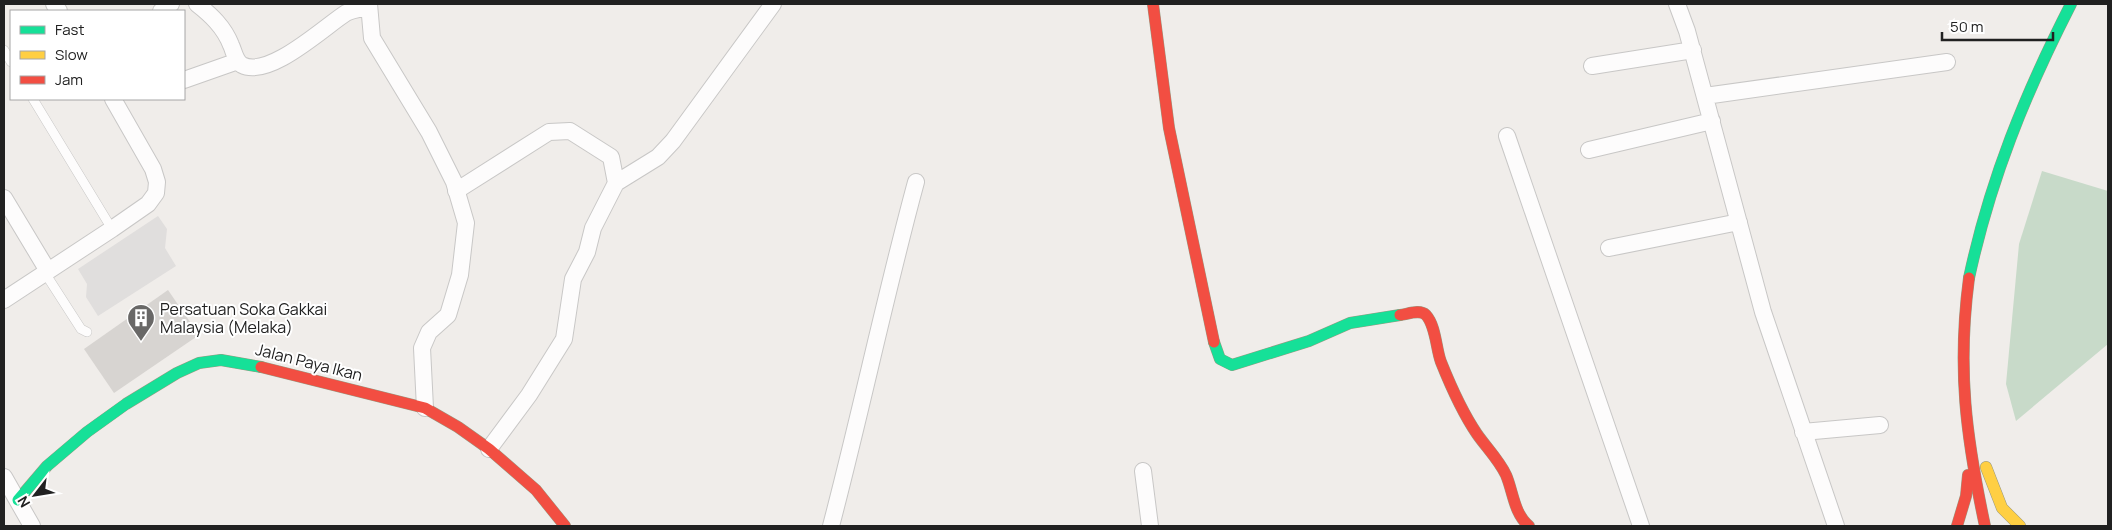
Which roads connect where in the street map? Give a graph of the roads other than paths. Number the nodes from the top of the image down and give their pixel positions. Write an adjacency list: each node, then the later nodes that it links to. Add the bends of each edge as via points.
1 (197, 4): 8 (street, via 225,32)
2 (773, 4): 19 (street, via 673,141 658,157)
3 (1152, 4): 41 (street, via 1170,137 1220,361 1232,365 1371,318 1396,318 1420,312 1426,315 1454,393 1476,433 1505,473 1517,508)
4 (1677, 4): 7 (street)
5 (2071, 4): 28 (street, via 2017,116 1982,215 1964,307)
6 (369, 6): 8 (street, via 345,14 277,61 252,66); 20 (street, via 372,38 429,132)
7 (1693, 50): 10 (street); 12 (street)
8 (238, 61): 11 (street)
9 (1947, 62): 12 (street)
10 (1592, 66)
11 (185, 80)
12 (1705, 96): 15 (street)
13 (34, 100): 23 (lane)
14 (114, 100): 23 (street, via 153,169 157,182 156,193 148,204)
15 (1712, 121): 17 (street); 22 (street)
16 (1507, 136): 42 (street)
17 (1590, 150)
18 (916, 182): 39 (street)
19 (616, 183): 20 (street, via 611,157 570,131 549,132); 32 (street, via 592,228 586,252 573,279 564,340)
20 (456, 191): 29 (street, via 466,223 460,275 448,315 430,332 422,348)
21 (4, 198): 25 (street)
22 (1739, 222): 24 (street); 31 (street, via 1763,312)
23 (112, 229): 25 (street)
24 (1610, 248)
25 (46, 272): 26 (street); 27 (lane, via 81,328)
26 (4, 300)
27 (87, 332)
28 (1962, 372): 33 (street); 46 (street, via 1992,493 2003,510)
29 (425, 408): 32 (street, Jalan Paya Ikan); 36 (street, Jalan Paya Ikan, via 244,362 221,360 199,363 126,404 87,432 47,466)
30 (1880, 425): 31 (street)
31 (1804, 432): 43 (street)
32 (489, 449): 38 (street, Jalan Paya Ikan, via 536,490)
33 (1971, 454): 44 (street, via 1966,496); 45 (street)
34 (1143, 471): 40 (street)
35 (4, 477): 36 (street)
36 (18, 500): 37 (street)
37 (32, 526)
38 (564, 526)
39 (831, 526)
40 (1150, 526)
41 (1529, 526)
42 (1636, 526)
43 (1836, 526)
44 (1957, 526)
45 (1985, 526)
46 (2020, 526)

